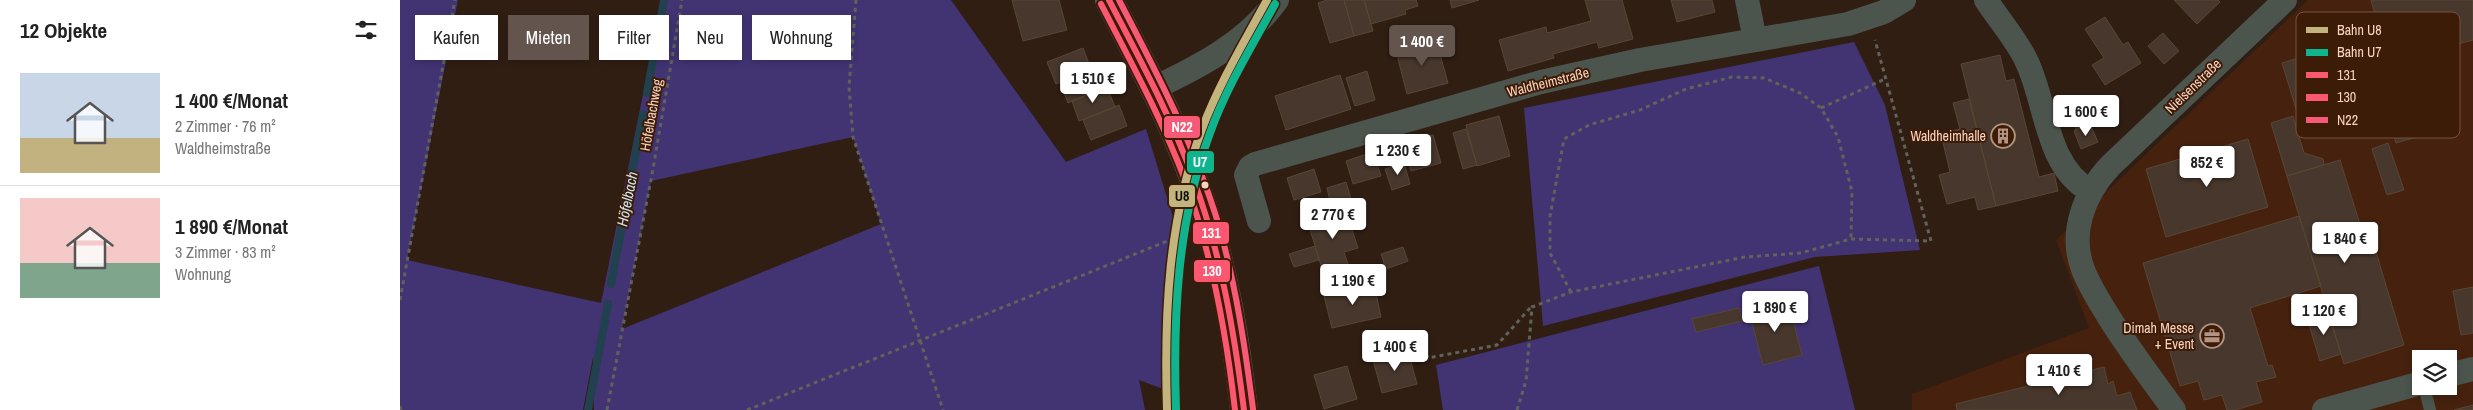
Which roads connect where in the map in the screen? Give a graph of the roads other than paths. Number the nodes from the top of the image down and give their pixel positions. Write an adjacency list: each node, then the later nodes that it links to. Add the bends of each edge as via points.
1 (1109, 0): 8 (main road)
2 (1277, 0): 8 (street, via 1259,22 1226,48)
3 (1747, 0): 7 (street)
4 (1904, 0): 7 (street, Waldheimstraße, via 1848,24)
5 (1986, 0): 9 (street, via 2025,58 2061,161 2075,180)
6 (2285, 0): 9 (street, Nielsenstraße, via 2110,166)
7 (1755, 40): 10 (street, Waldheimstraße, via 1640,60 1541,82 1255,164 1246,174)
8 (1154, 88): 15 (main road, via 1185,155 1207,219 1230,306)
9 (2090, 191): 16 (street, Nielsenstraße, via 2079,224 2083,270 2128,348)
10 (1259, 221)
11 (2473, 369): 12 (street)
12 (2457, 373)
13 (2412, 385): 17 (street)
14 (2426, 395): 18 (lane)
15 (1244, 410)
16 (2174, 410)
17 (2324, 410)
18 (2430, 410)

